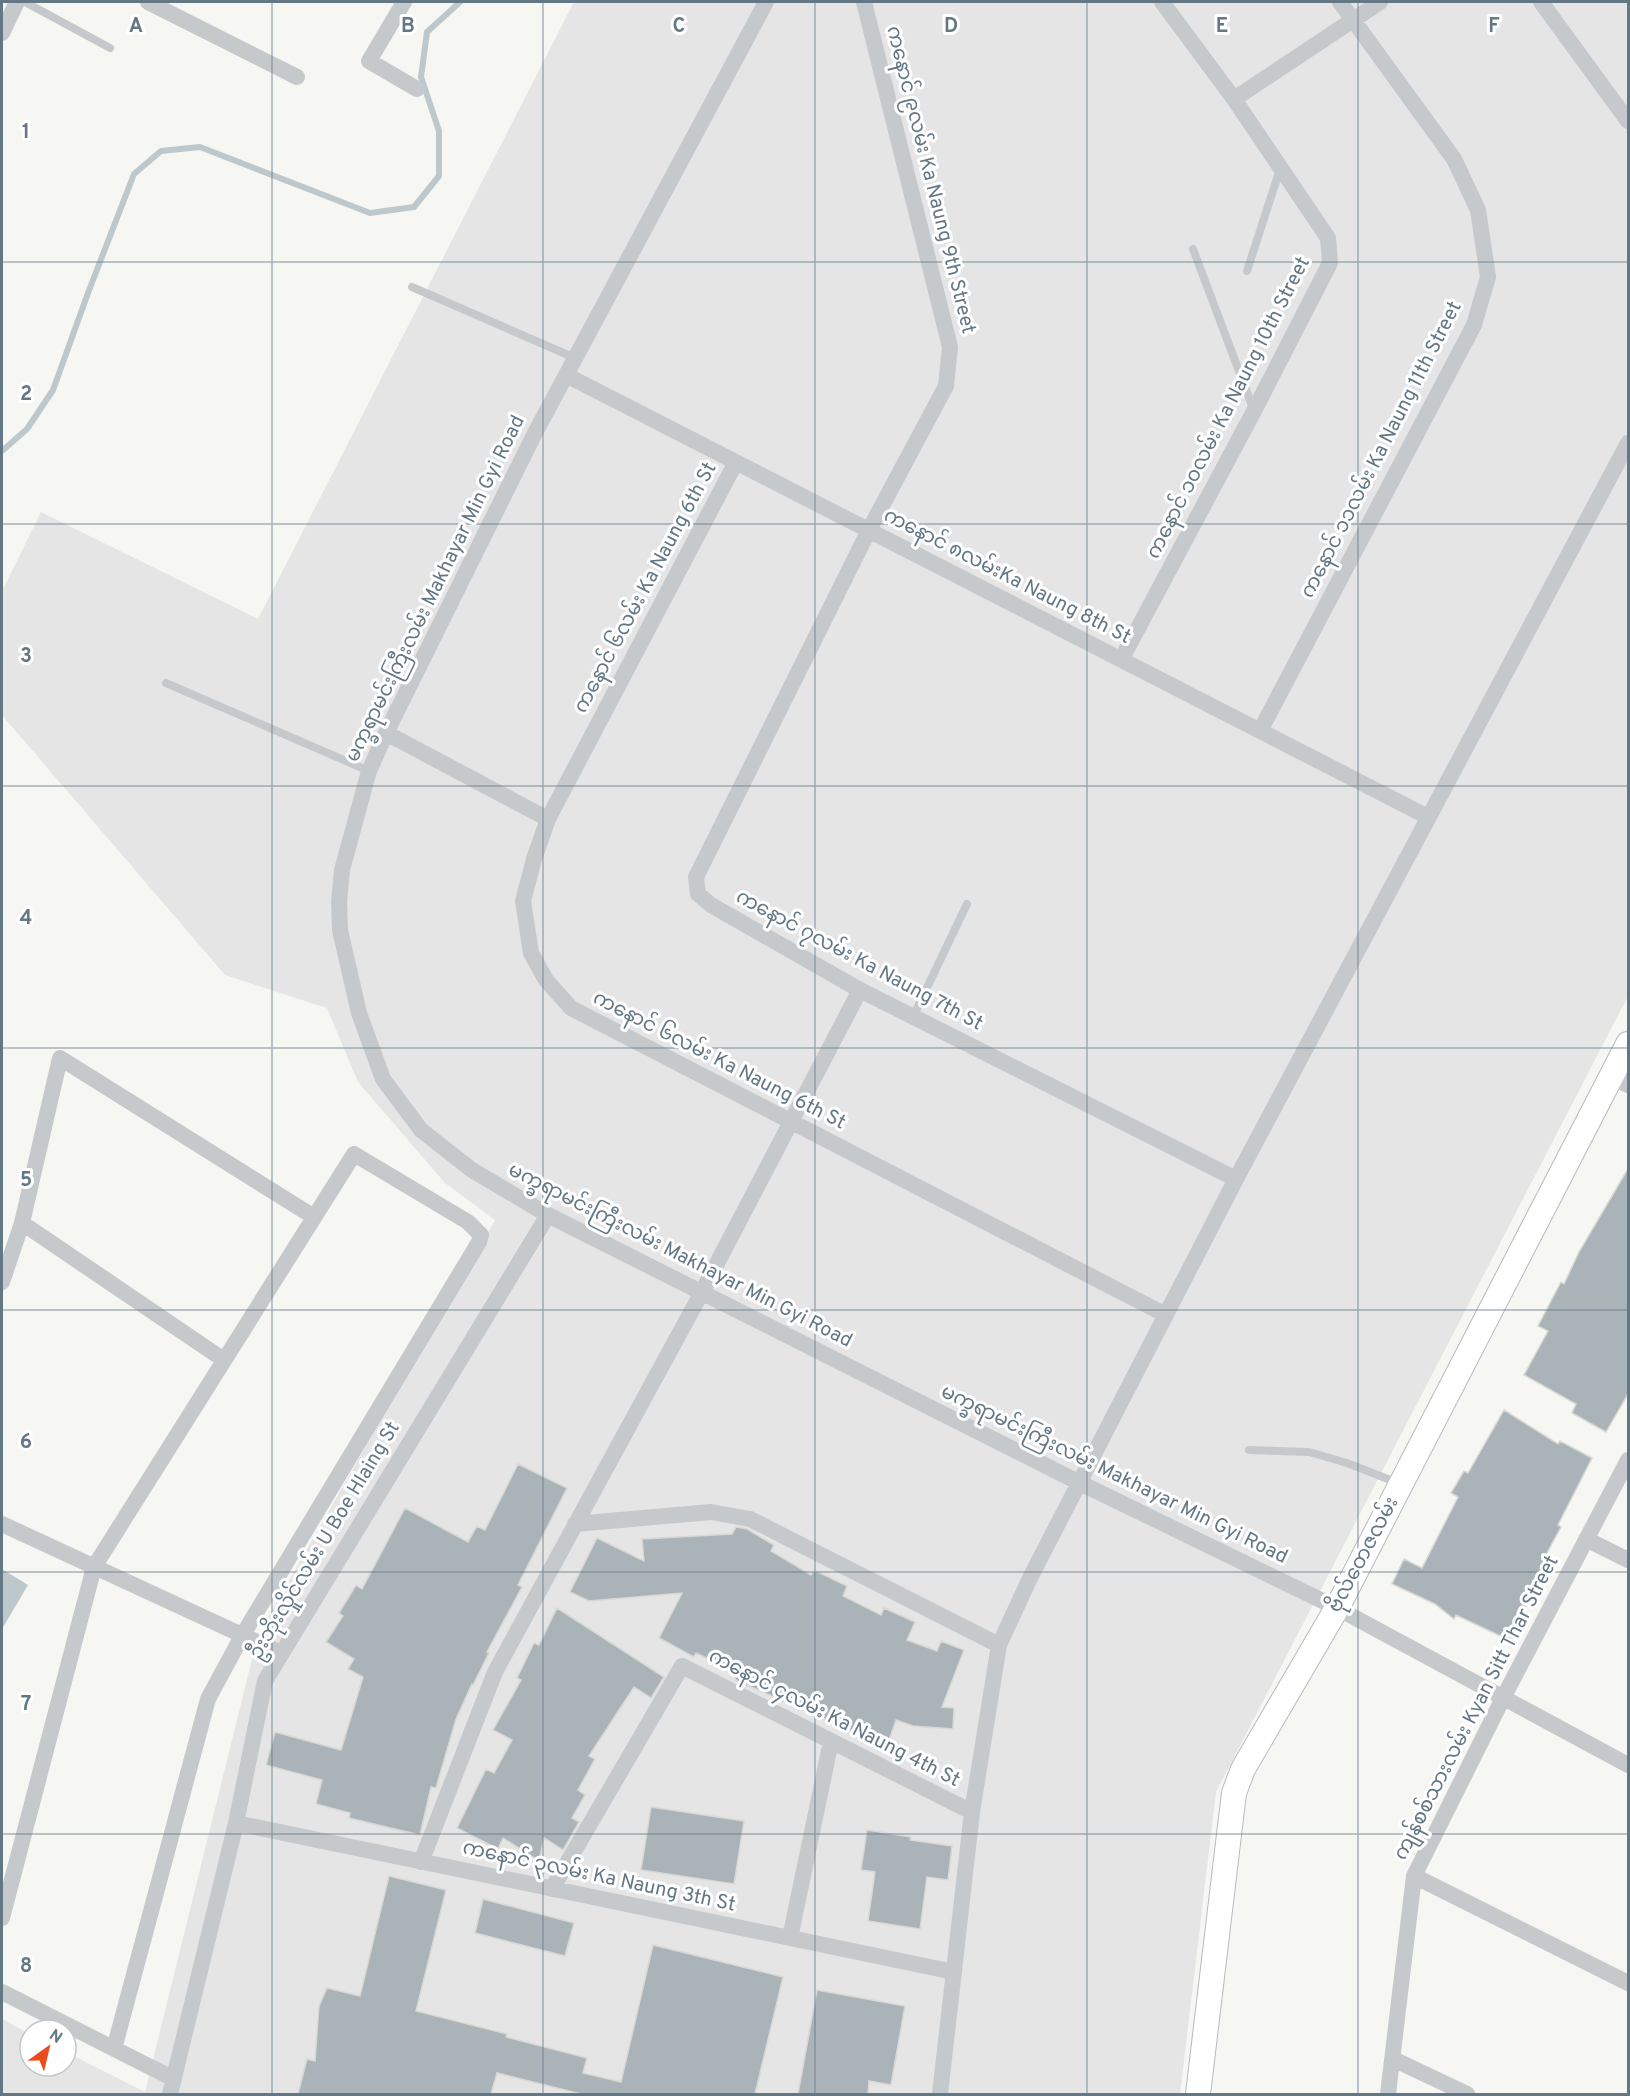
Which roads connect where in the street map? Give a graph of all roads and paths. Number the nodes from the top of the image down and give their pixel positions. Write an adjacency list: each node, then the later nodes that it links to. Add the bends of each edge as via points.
1 (17, 2): 12 (street)
2 (25, 2): 13 (lane)
3 (148, 2): 14 (street)
4 (404, 2): 15 (street, via 369,61)
5 (766, 2): 22 (street, မက္ခရာမင်းကြီးလမ်း Makhayar Min Gyi Road)
6 (864, 2): 27 (street, ကနောင် ၉လမ်း Ka Naung 9th Street, via 950,348 946,386)
7 (1162, 2): 16 (street, ကနောင် ၁၀လမ်း Ka Naung 10th Street)
8 (1340, 2): 11 (street, ကနောင် ၁၁လမ်း Ka Naung 11th Street)
9 (1380, 2): 11 (street)
10 (1541, 2): 17 (street)
11 (1354, 21): 16 (street); 30 (street, ကနောင် ၁၁လမ်း Ka Naung 11th Street, via 1454,159 1479,210 1488,277 1474,325)
12 (2, 33)
13 (110, 48)
14 (297, 77)
15 (417, 89)
16 (1234, 99): 18 (street, ကနောင် ၁၀လမ်း Ka Naung 10th Street)
17 (1629, 121)
18 (1280, 169): 20 (lane); 24 (street, ကနောင် ၁၀လမ်း Ka Naung 10th Street, via 1328,238 1330,263)
19 (1193, 249): 24 (lane)
20 (1247, 271)
21 (412, 287): 22 (lane)
22 (575, 358): 23 (street, မက္ခရာမင်းကြီးလမ်း Makhayar Min Gyi Road)
23 (566, 375): 26 (street, ကနောင် ၈လမ်းKa Naung 8th St); 31 (street, မက္ခရာမင်းကြီးလမ်း Makhayar Min Gyi Road)
24 (1254, 411): 28 (street, ကနောင် ၁၀လမ်း Ka Naung 10th Street)
25 (1629, 443): 33 (street)
26 (736, 462): 27 (street, ကနောင် ၈လမ်းKa Naung 8th St); 34 (street, ကနောင် ၆လမ်း Ka Naung 6th St)
27 (869, 530): 28 (street, ကနောင် ၈လမ်းKa Naung 8th St); 36 (street, ကနောင် ၇လမ်း Ka Naung 7th St, via 696,877 698,894 711,905)
28 (1121, 660): 30 (street, ကနောင် ၈လမ်းKa Naung 8th St)
29 (166, 683): 32 (lane)
30 (1260, 731): 33 (street, ကနောင် ၈လမ်းKa Naung 8th St)
31 (386, 733): 32 (street, မက္ခရာမင်းကြီးလမ်း Makhayar Min Gyi Road); 34 (street)
32 (369, 771): 42 (street, မက္ခရာမင်းကြီးလမ်း Makhayar Min Gyi Road, via 342,870 340,930 359,1013 383,1079 421,1130 472,1170)
33 (1428, 817): 41 (street)
34 (548, 819): 40 (street, ကနောင် ၆လမ်း Ka Naung 6th St, via 523,901 531,952 546,980 571,1008)
35 (967, 904): 37 (lane)
36 (860, 990): 37 (street, ကနောင် ၇လမ်း Ka Naung 7th St); 40 (street)
37 (913, 1017): 41 (street, ကနောင် ၇လမ်း Ka Naung 7th St)
38 (1629, 1044): 39 (main road, ဗိုလ်တေဇလမ်း)
39 (1620, 1081): 52 (main road, ဗိုလ်တေဇလမ်း)
40 (792, 1122): 46 (street); 47 (street, ကနောင် ၆လမ်း Ka Naung 6th St)
41 (1236, 1179): 47 (street)
42 (548, 1215): 46 (street, မက္ခရာမင်းကြီးလမ်း Makhayar Min Gyi Road); 61 (street, ဦးဘိုးလှိုင်လမ်း U Boe Hlaing St)
43 (314, 1217): 44 (street, via 60,1058); 48 (street); 59 (street, via 354,1154 468,1222 481,1235)
44 (21, 1223): 45 (street); 48 (street)
45 (2, 1282)
46 (702, 1292): 51 (street, မက္ခရာမင်းကြီးလမ်း Makhayar Min Gyi Road); 54 (street)
47 (1166, 1315): 51 (street)
48 (224, 1360): 57 (street)
49 (1249, 1450): 52 (lane, via 1309,1452)
50 (1629, 1460): 55 (street, ကျန်စစ်သားလမ်း Kyan Sitt Thar Street)
51 (1080, 1483): 58 (street, မက္ခရာမင်းကြီးလမ်း Makhayar Min Gyi Road); 60 (street)
52 (1401, 1484): 58 (main road, ဗိုလ်တေဇလမ်း)
53 (2, 1524): 57 (street)
54 (575, 1524): 60 (street, via 711,1512 750,1519); 67 (street, via 495,1672)
55 (1586, 1539): 56 (street); 62 (street, ကျန်စစ်သားလမ်း Kyan Sitt Thar Street)
56 (1629, 1560)
57 (94, 1568): 59 (street); 70 (street)
58 (1337, 1608): 62 (street, မက္ခရာမင်းကြီးလမ်း Makhayar Min Gyi Road); 79 (main road, ဗိုလ်တေဇလမ်း, via 1243,1769 1234,1793)
59 (242, 1636): 61 (street); 75 (street, via 208,1699)
60 (999, 1645): 65 (street)
61 (281, 1653): 66 (street, ဦးဘိုးလှိုင်လမ်း U Boe Hlaing St, via 265,1681)
62 (1503, 1698): 64 (street, မက္ခရာမင်းကြီးလမ်း Makhayar Min Gyi Road); 68 (street, ကျန်စစ်သားလမ်း Kyan Sitt Thar Street)
63 (831, 1741): 65 (street, ကနောင် ၄လမ်း Ka Naung 4th St); 69 (street, ကနောင် ၄လမ်း Ka Naung 4th St, via 682,1666); 71 (street)
64 (1629, 1765)
65 (972, 1812): 72 (street)
66 (236, 1823): 67 (street, ကနောင် ၃လမ်း Ka Naung 3th St); 77 (street, ဦးဘိုးလှိုင်လမ်း U Boe Hlaing St)
67 (421, 1862): 69 (street, ကနောင် ၃လမ်း Ka Naung 3th St)
68 (1414, 1876): 73 (street); 76 (street, ကျန်စစ်သားလမ်း Kyan Sitt Thar Street)
69 (552, 1889): 71 (street, ကနောင် ၃လမ်း Ka Naung 3th St)
70 (2, 1918)
71 (790, 1938): 72 (street, ကနောင် ၃လမ်း Ka Naung 3th St)
72 (954, 1972): 78 (street)
73 (1629, 1983)
74 (2, 1992): 75 (street)
75 (114, 2049): 77 (street)
76 (1393, 2059): 80 (street, ကျန်စစ်သားလမ်း Kyan Sitt Thar Street); 81 (street)
77 (172, 2087)
78 (940, 2094)
79 (1198, 2094)
80 (1389, 2094)
81 (1467, 2094)

